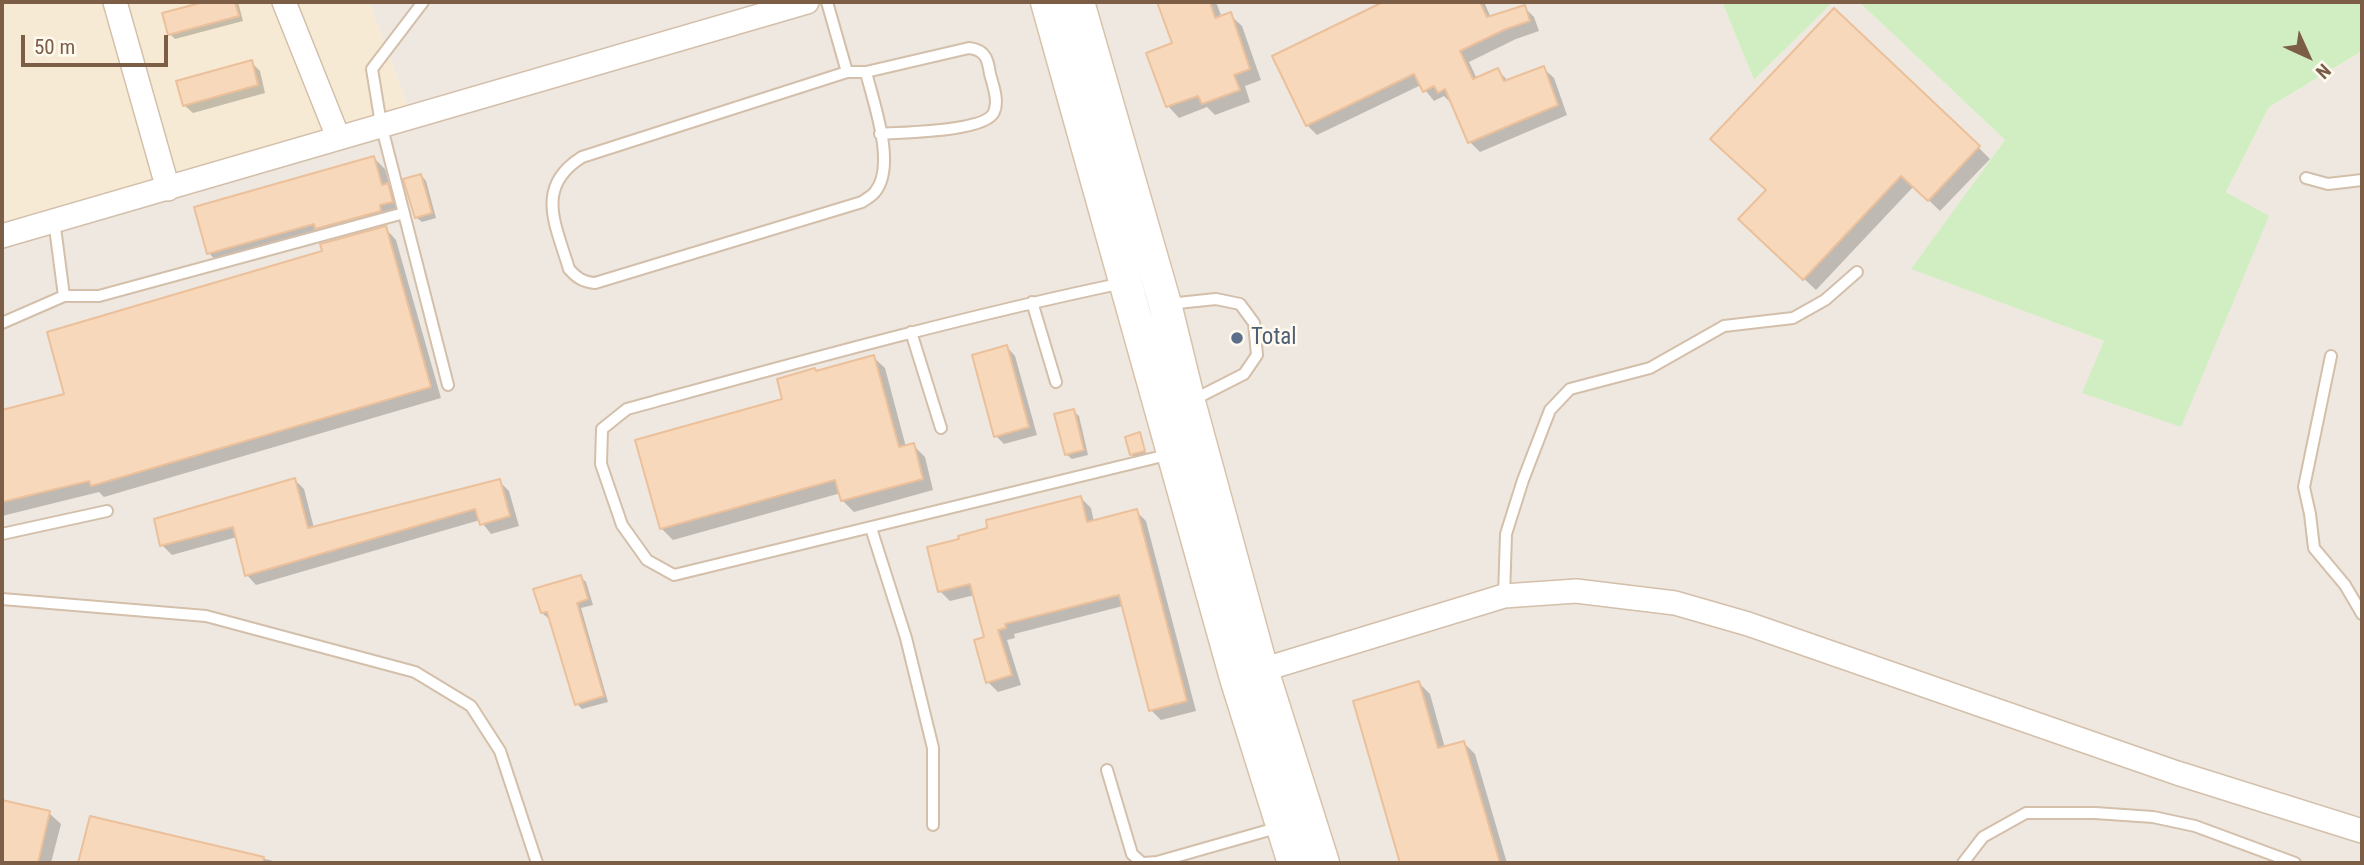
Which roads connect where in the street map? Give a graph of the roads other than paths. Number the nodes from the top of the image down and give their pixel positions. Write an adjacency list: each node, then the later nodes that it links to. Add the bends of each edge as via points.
1 (115, 2): 15 (street)
2 (284, 2): 12 (street)
3 (423, 2): 10 (lane, via 372,69)
4 (807, 2): 10 (street)
5 (827, 2): 8 (lane)
6 (1047, 2): 20 (main road)
7 (1078, 2): 23 (main road)
8 (847, 72): 9 (lane); 11 (lane, via 582,157 567,167 556,184 552,208 569,269 585,282 595,283 862,202 875,192 885,168)
9 (866, 72): 11 (lane); 11 (lane, via 970,48 987,57 996,104 989,119 979,125)
10 (381, 124): 12 (street); 16 (lane)
11 (880, 134)
12 (338, 137): 15 (street)
13 (2306, 178): 14 (lane, via 2328,184)
14 (2362, 180)
15 (168, 189): 17 (street)
16 (404, 213): 21 (lane, via 99,296); 28 (lane)
17 (54, 220): 18 (street); 21 (lane)
18 (2, 236)
19 (1857, 272): 35 (lane, via 1825,300 1793,318 1724,327 1650,368 1570,389 1550,410 1523,480 1506,534)
20 (1126, 283): 22 (lane); 31 (main road)
21 (64, 296): 24 (lane)
22 (1032, 302): 25 (lane); 27 (lane)
23 (1165, 304): 29 (main road); 29 (lane, via 1228,301 1240,304 1254,323 1257,355 1244,374)
24 (2, 323)
25 (911, 332): 30 (lane); 33 (lane, via 627,409 602,429 601,464 622,525 647,560 674,575)
26 (2331, 356): 37 (lane, via 2304,487 2314,548 2346,585)
27 (1056, 382)
28 (448, 385)
29 (1189, 402): 38 (main road)
30 (942, 428)
31 (1173, 454): 33 (lane); 38 (main road)
32 (107, 511): 34 (lane)
33 (871, 528): 40 (lane, via 906,638 933,748)
34 (2, 534)
35 (1504, 596): 38 (street); 42 (street, via 1576,591 1675,603)
36 (2, 599): 43 (lane, via 206,616 415,672 471,706 500,751)
37 (2362, 614)
38 (1249, 674): 41 (main road); 46 (main road)
39 (1107, 770): 44 (lane, via 1132,853)
40 (933, 825)
41 (1282, 827): 44 (lane); 45 (main road)
42 (2362, 831)
43 (537, 863)
44 (1143, 863)
45 (1294, 863)
46 (1323, 863)
47 (1963, 863): 48 (lane, via 1983,837 2026,813 2095,813 2153,817 2195,826)
48 (2295, 863)

